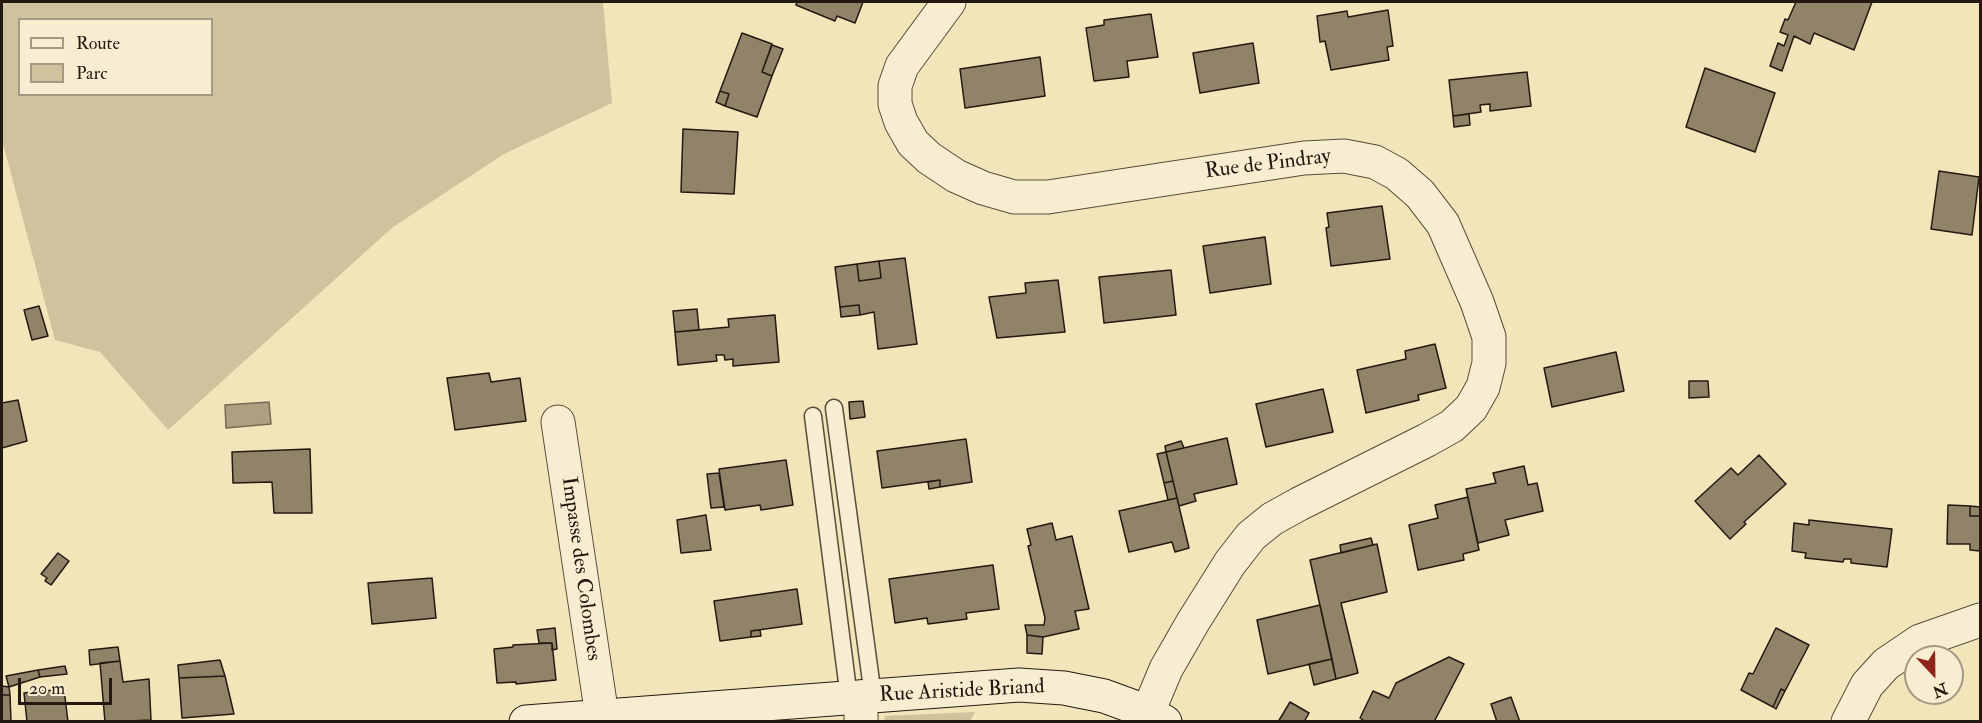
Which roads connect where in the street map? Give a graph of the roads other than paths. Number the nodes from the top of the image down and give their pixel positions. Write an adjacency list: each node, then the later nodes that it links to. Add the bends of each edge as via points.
1 (949, 2): 8 (street, Rue de Pindray, via 902,66 895,86 895,104 913,143 956,176 1014,197 1048,197 1304,158 1344,156 1375,162 1420,194 1443,224 1489,337 1489,363 1483,387 1472,408 1452,426 1281,514 1251,536 1230,563 1166,669)
2 (834, 408): 6 (lane)
3 (813, 416): 6 (lane)
4 (558, 422): 7 (street, Impasse des Colombes)
5 (1980, 620): 10 (street, via 1920,641 1886,664 1866,685)
6 (861, 703): 7 (street, Rue Aristide Briand); 8 (street, Rue Aristide Briand, via 1019,685 1104,696)
7 (602, 716): 9 (street, Rue Aristide Briand)
8 (1156, 717)
9 (526, 722)
10 (1848, 722)

